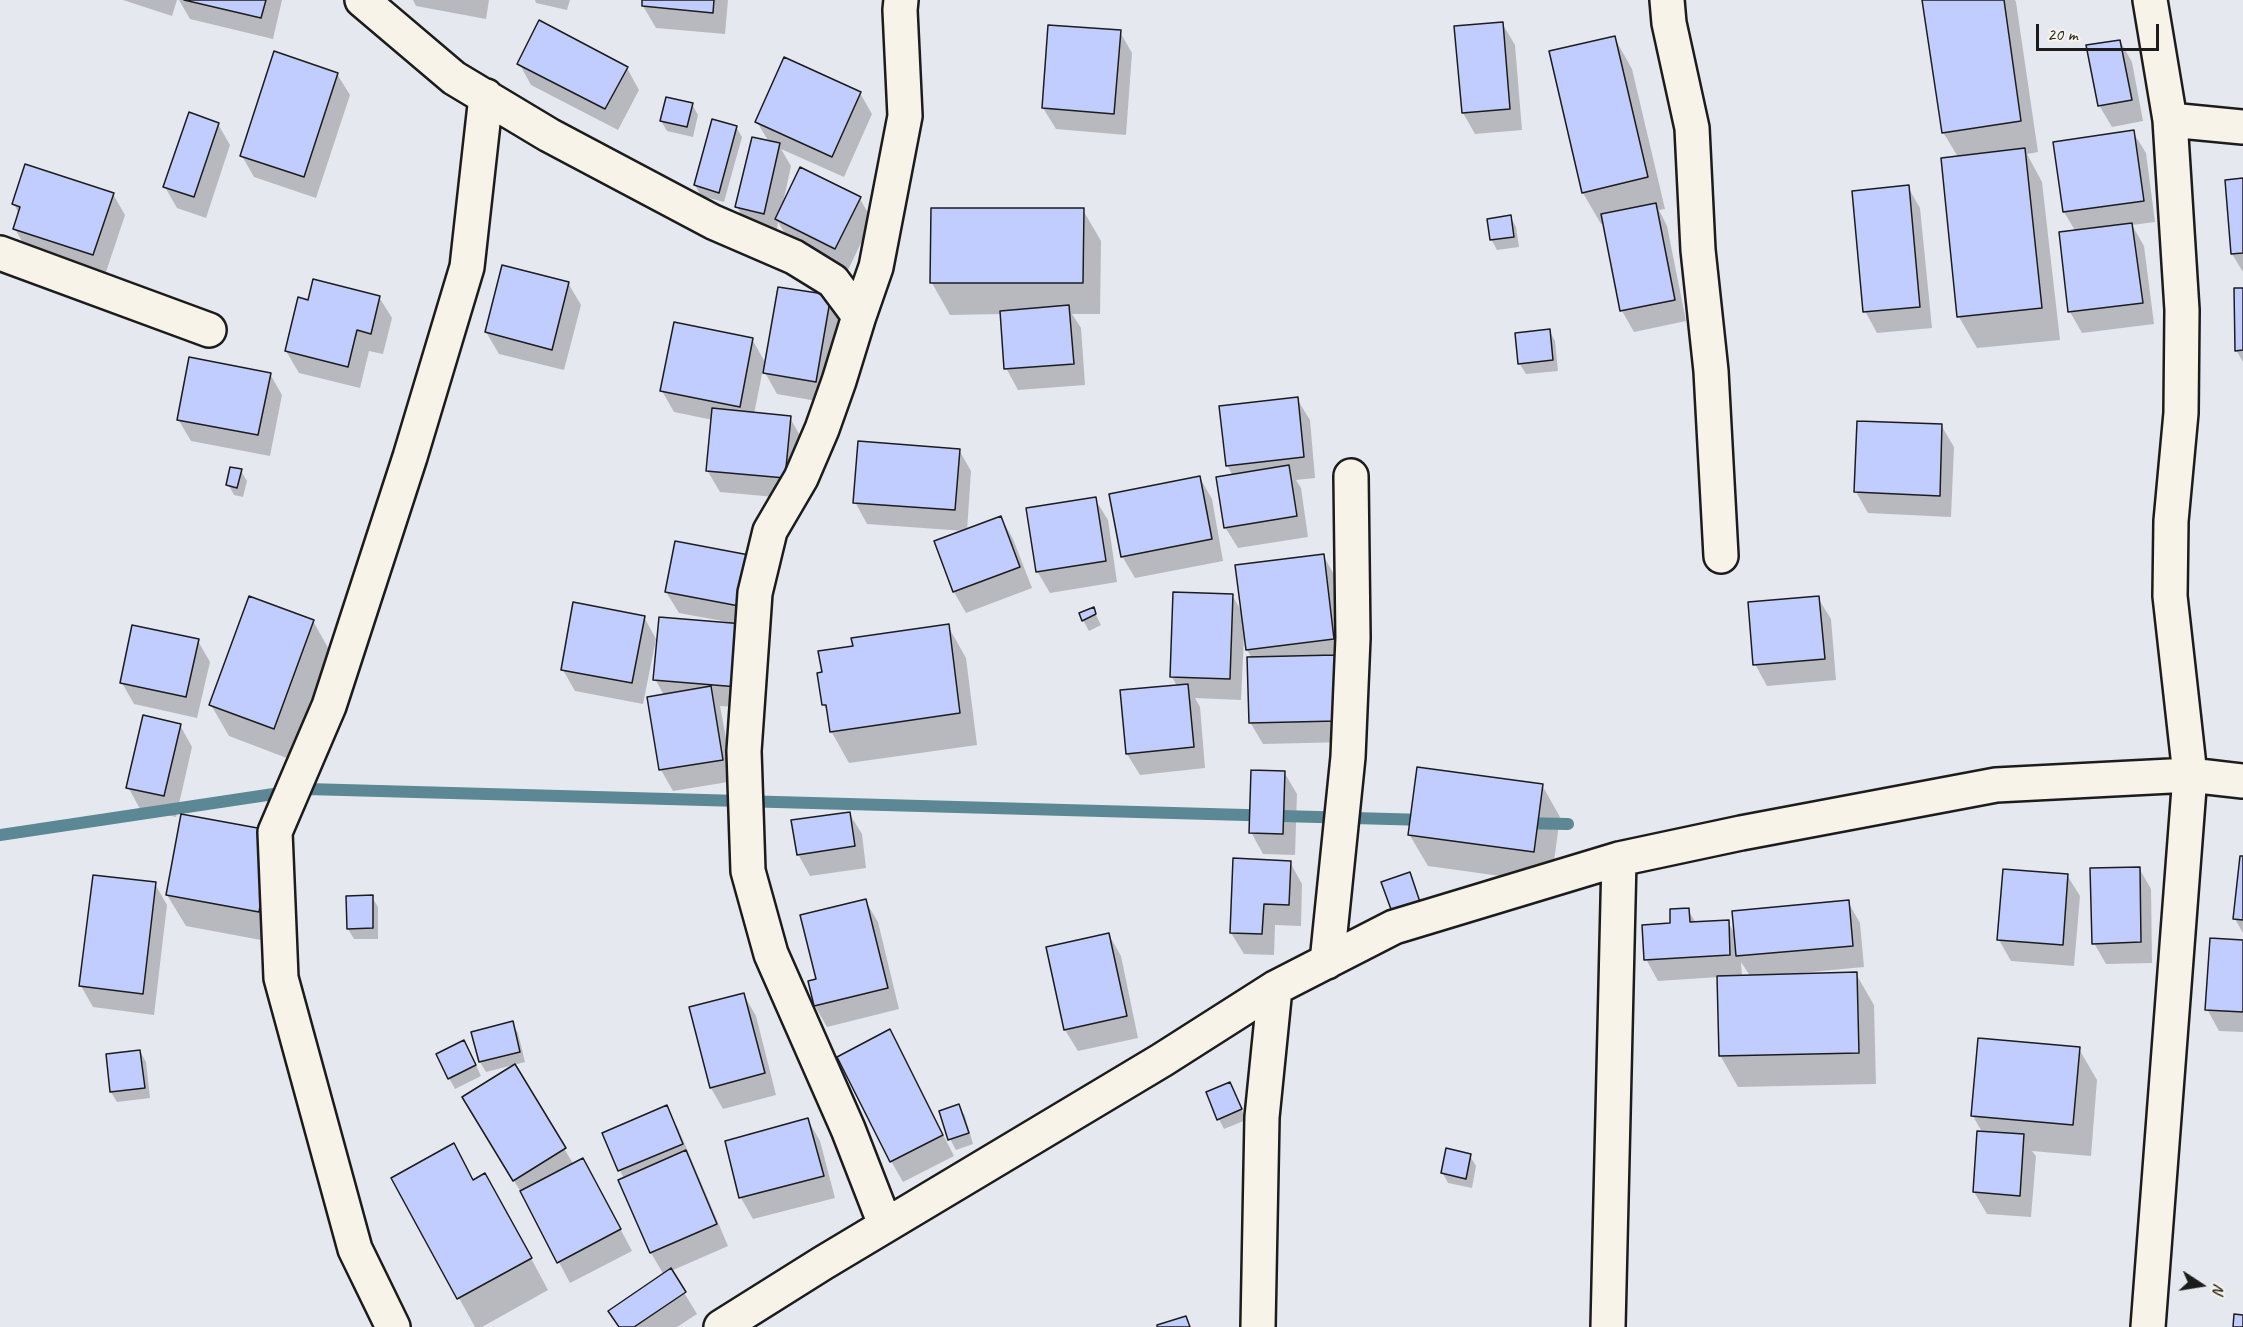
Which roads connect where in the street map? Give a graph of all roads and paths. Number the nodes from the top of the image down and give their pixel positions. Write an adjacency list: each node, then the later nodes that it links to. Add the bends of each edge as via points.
1 (362, 0): 5 (street, via 454,78)
2 (901, 0): 9 (street, via 905,116 876,267)
3 (1667, 0): 12 (street, via 1692,128)
4 (2150, 0): 6 (street)
5 (486, 96): 9 (street, via 549,135 713,222 794,257 833,281); 19 (street, via 467,267 329,706 275,832 281,978 356,1250)
6 (2170, 120): 7 (street); 13 (street, via 2182,310 2181,413 2171,521 2170,596)
7 (2243, 127)
8 (0, 253): 10 (street)
9 (858, 316): 18 (street, via 822,429 801,478 770,531 755,593 744,751 747,871 771,954 848,1129)
10 (209, 330)
11 (1351, 477): 16 (street, via 1353,639 1348,757)
12 (1721, 556)
13 (2190, 775): 14 (street); 15 (street, via 1996,785); 23 (street)
14 (2243, 781)
15 (1619, 859): 16 (street, via 1394,927); 22 (street)
16 (1327, 962): 17 (street)
17 (1275, 987): 18 (street, via 1162,1060); 21 (street, via 1262,1117)
18 (884, 1227): 20 (street)
19 (393, 1327)
20 (721, 1327)
21 (1258, 1327)
22 (1608, 1327)
23 (2148, 1327)

